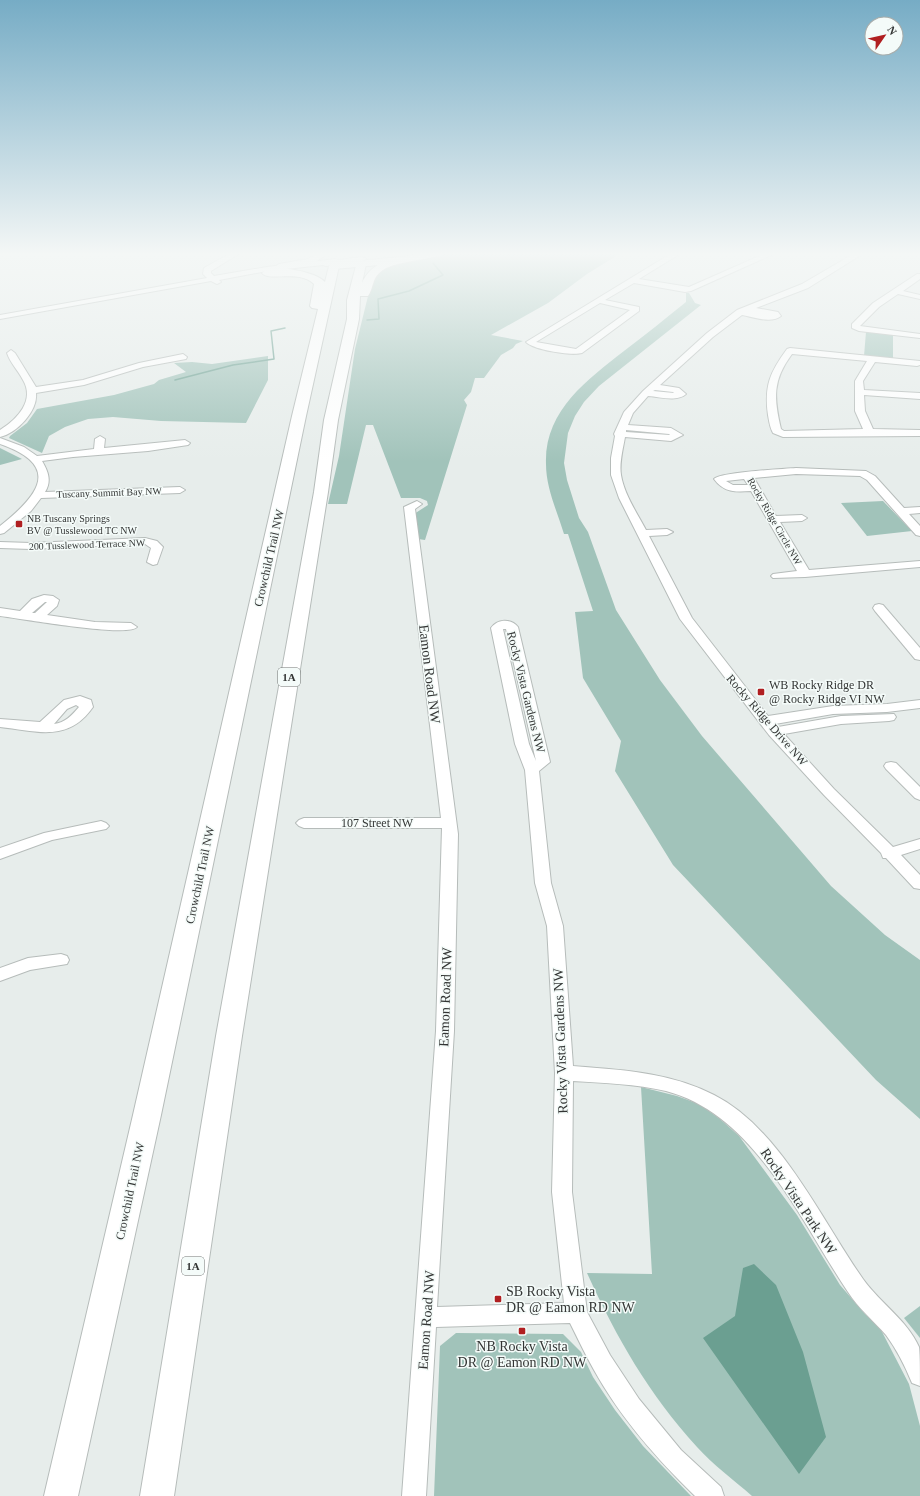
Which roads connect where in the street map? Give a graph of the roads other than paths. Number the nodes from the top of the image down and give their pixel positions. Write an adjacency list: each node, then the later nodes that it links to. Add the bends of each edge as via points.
1 (313, 323): 13 (highway, via 307,361)
2 (325, 323): 13 (highway, Crowchild Trail NW)
3 (350, 323): 76 (highway, 1A, via 331,420 230,1028)
4 (563, 323): 5 (street, via 530,342 579,351)
5 (617, 323)
6 (726, 323): 38 (street, Rocky Ridge Drive NW, via 649,390 629,412 620,431 616,476 624,498)
7 (858, 323): 8 (street, via 855,326 859,329)
8 (920, 336)
9 (11, 353): 15 (street, via 29,381)
10 (183, 357): 15 (street, via 146,364 96,380)
11 (872, 360): 12 (street); 14 (street, via 858,381); 18 (street, via 790,351 778,366 771,382 770,399 776,431 783,434)
12 (917, 363)
13 (310, 366): 75 (highway, Crowchild Trail NW)
14 (860, 390): 16 (street); 17 (street); 18 (street, via 860,411)
15 (31, 391): 20 (street, via 30,403 24,416)
16 (920, 392)
17 (920, 396)
18 (869, 432): 19 (street)
19 (920, 433)
20 (0, 434)
21 (100, 438): 24 (street)
22 (0, 442): 25 (street, via 20,448)
23 (185, 443): 24 (street)
24 (99, 450): 25 (street)
25 (35, 459): 29 (street, via 44,477)
26 (747, 475): 27 (street, Rocky Ridge Circle NW); 27 (street, via 719,479 729,489); 32 (street, Rocky Ridge Circle NW, via 796,471 862,474 872,478)
27 (754, 488): 35 (street, Rocky Ridge Circle NW)
28 (180, 490): 29 (street, Tuscany Summit Bay NW)
29 (39, 495): 36 (street)
30 (417, 504): 63 (street, Eamon Road NW, via 410,508)
31 (920, 510): 32 (street)
32 (904, 515): 34 (street); 39 (street, Rocky Ridge Circle NW)
33 (802, 518): 35 (street)
34 (920, 518)
35 (774, 519): 43 (street, Rocky Ridge Circle NW)
36 (0, 531)
37 (667, 532): 38 (street)
38 (643, 533): 55 (street, Rocky Ridge Drive NW, via 686,619)
39 (920, 533)
40 (0, 545): 41 (street, 200 Tusslewood Terrace NW, via 145,541 157,547)
41 (153, 562)
42 (920, 564): 43 (street, Rocky Ridge Circle NW)
43 (805, 574): 44 (street)
44 (777, 576)
45 (879, 608): 50 (street)
46 (0, 612): 47 (street)
47 (23, 615): 48 (street); 48 (street, via 40,599 53,600)
48 (37, 618): 49 (street, via 95,626)
49 (131, 627)
50 (920, 656)
51 (920, 704): 52 (street)
52 (890, 712): 53 (street); 54 (street)
53 (920, 714)
54 (837, 715): 55 (street); 58 (street)
55 (765, 721): 58 (street, Rocky Ridge Drive NW)
56 (0, 723): 57 (street)
57 (44, 726)
58 (774, 732): 67 (street, Rocky Ridge Drive NW)
59 (891, 766): 61 (street)
60 (532, 770): 60 (street, Rocky Vista Gardens NW, via 543,762 512,627 503,624 497,628 522,744); 71 (street, Rocky Vista Gardens NW, via 534,814 543,883 555,926)
61 (920, 795)
62 (304, 823): 63 (street, 107 Street NW)
63 (449, 823): 73 (street, Eamon Road NW, via 445,1030)
64 (101, 826): 66 (street, via 49,836)
65 (920, 844): 67 (street)
66 (0, 854)
67 (888, 854): 68 (street, Rocky Ridge Drive NW)
68 (920, 884)
69 (61, 960): 70 (street, via 28,964)
70 (0, 975)
71 (564, 1074): 72 (street, Rocky Vista Gardens NW, via 562,1192); 74 (street, Rocky Vista Park NW, via 636,1078 670,1085 708,1100 739,1122 766,1150 856,1287 894,1329 912,1355)
72 (576, 1313): 73 (street); 78 (street, via 602,1363 631,1407 673,1458)
73 (426, 1317): 77 (street, Eamon Road NW)
74 (920, 1376)
75 (62, 1496)
76 (157, 1496)
77 (414, 1496)
78 (712, 1496)

